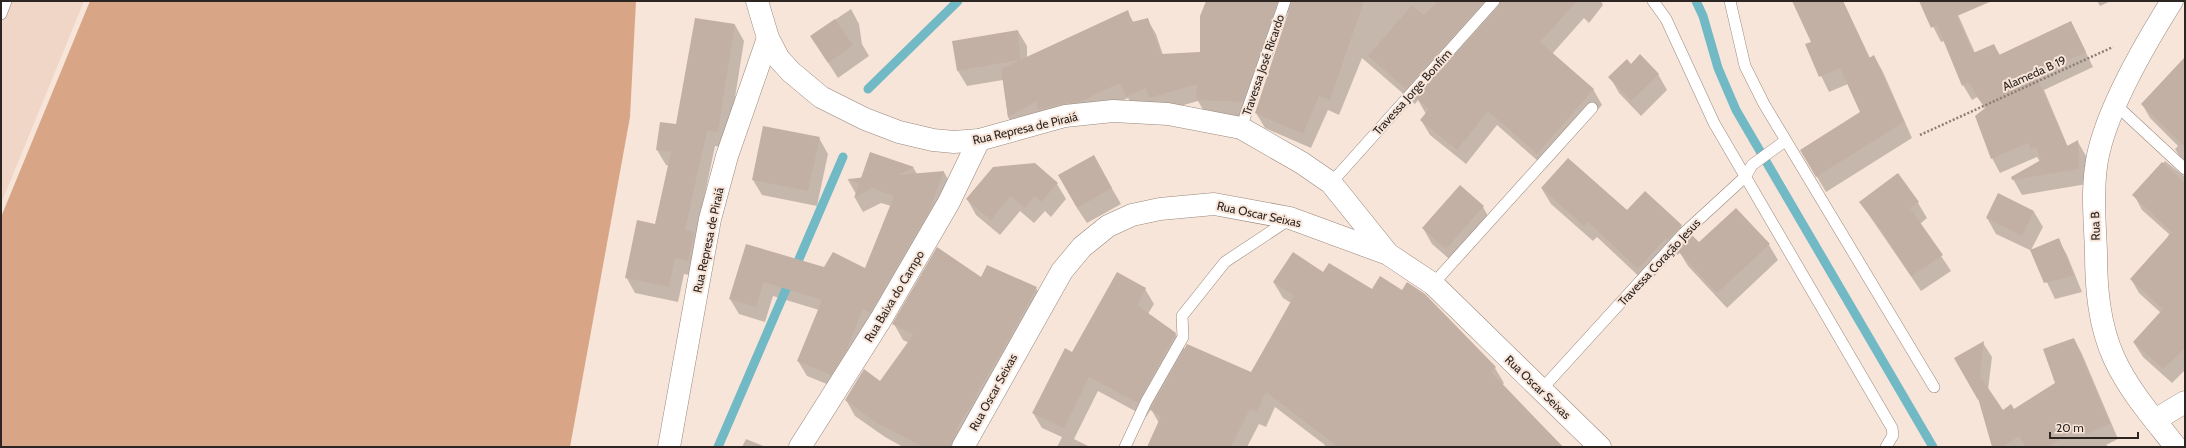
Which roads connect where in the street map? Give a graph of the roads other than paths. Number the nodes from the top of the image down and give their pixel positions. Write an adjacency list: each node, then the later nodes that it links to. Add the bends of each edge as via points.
1 (6, 1): 8 (lane)
2 (757, 1): 9 (street, Rua Represa de Piraiá)
3 (1285, 1): 12 (lane, Travessa José Ricardo)
4 (1494, 1): 17 (lane, Travessa Jorge Bonfim)
5 (1653, 1): 16 (lane, via 1666,19 1714,123)
6 (1730, 1): 14 (lane, via 1745,66)
7 (2172, 1): 10 (street, Rua B, via 2154,29)
8 (1, 14)
9 (768, 38): 13 (street, Rua Represa de Piraiá, via 779,59 791,72 839,108 899,132 933,140); 25 (street, Rua Represa de Piraiá, via 727,156 710,219)
10 (2116, 105): 15 (lane); 24 (street, Rua B, via 2101,143 2096,166 2096,282 2105,335 2114,358 2130,387)
11 (1592, 108): 20 (lane)
12 (1241, 128): 13 (street, Rua Represa de Piraiá, via 1168,114 1112,111 1065,116); 17 (street, Rua Represa de Piraiá)
13 (979, 140): 26 (street, Rua Baixa do Campo, via 949,202 905,278)
14 (1785, 141): 16 (lane, Travessa Coração Jesus, via 1752,165); 21 (lane)
15 (2185, 169)
16 (1746, 176): 22 (lane, Travessa Coração Jesus, via 1684,233); 30 (lane, via 1892,428 1893,435)
17 (1331, 183): 19 (street, Rua Represa de Piraiá)
18 (1290, 218): 19 (street, Rua Oscar Seixas); 27 (street, Rua Oscar Seixas, via 1214,204 1160,209 1132,215 1108,226 1082,247 1062,271); 28 (lane, via 1225,262 1182,316 1184,337 1149,396)
19 (1388, 254): 20 (street, Rua Oscar Seixas)
20 (1432, 284): 22 (street, Rua Oscar Seixas)
21 (1934, 387)
22 (1541, 390): 29 (street, Rua Oscar Seixas)
23 (2185, 402): 24 (street)
24 (2155, 420): 31 (street, Rua B)
25 (670, 447)
26 (800, 447)
27 (963, 447)
28 (1126, 447)
29 (1600, 447)
30 (1886, 447)
31 (2176, 447)

